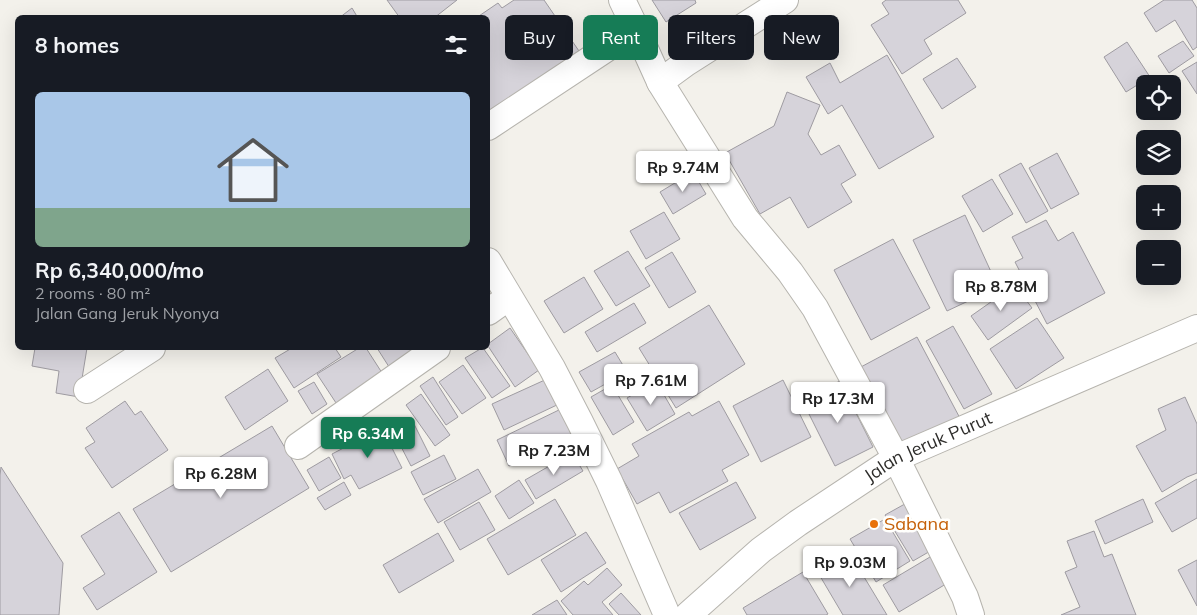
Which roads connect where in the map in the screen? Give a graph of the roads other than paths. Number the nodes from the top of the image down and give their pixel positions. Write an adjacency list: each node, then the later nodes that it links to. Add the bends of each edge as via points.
1 (622, 0): 3 (street)
2 (785, 0): 6 (street)
3 (629, 15)
4 (589, 60): 7 (street)
5 (650, 60): 6 (street)
6 (660, 82): 16 (street, via 745,218 815,308)
7 (490, 126)
8 (490, 264): 9 (street)
9 (509, 297): 10 (street); 17 (street, via 580,422)
10 (490, 311)
11 (1197, 328): 16 (street, Jalan Jeruk Purut)
12 (149, 350): 14 (street)
13 (434, 350): 15 (street)
14 (88, 390)
15 (298, 446)
16 (896, 458): 18 (street, Jalan Jeruk Purut, via 761,550); 19 (street)
17 (667, 615)
18 (688, 615)
19 (971, 615)

